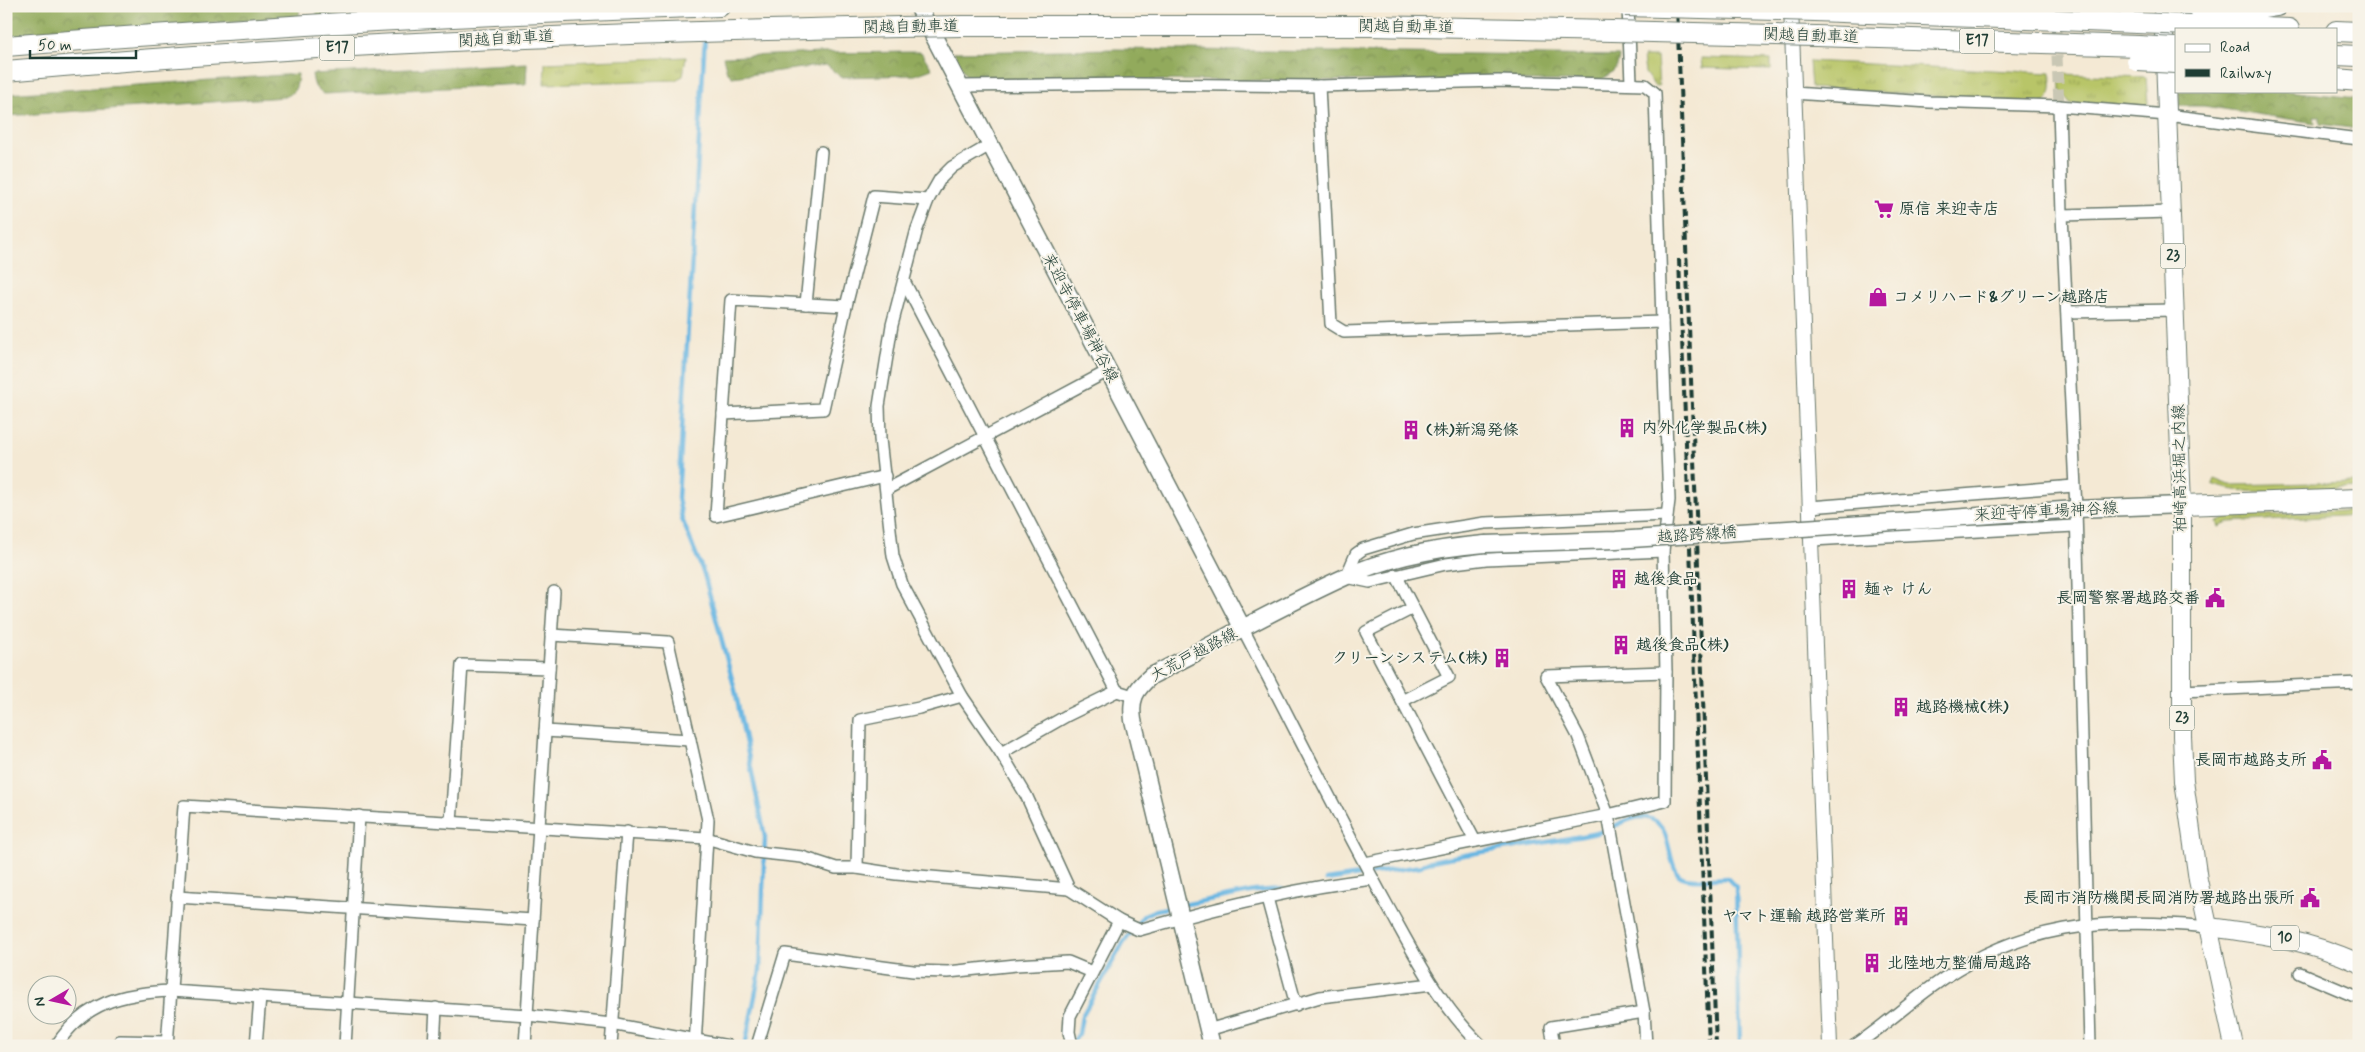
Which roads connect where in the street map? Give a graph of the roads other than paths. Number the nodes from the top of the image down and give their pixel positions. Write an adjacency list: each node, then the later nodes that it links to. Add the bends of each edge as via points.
1 (720, 6): 11 (highway, 関越自動車道 / E17, via 347,22)
2 (918, 6): 21 (main road, 来迎寺停車場神谷線)
3 (1626, 6): 7 (highway, 関越自動車道, bridge); 20 (street)
4 (1791, 6): 23 (street)
5 (2163, 6): 25 (main road, 柏崎高浜堀之内線 / 23)
6 (2277, 6): 7 (highway)
7 (2190, 18): 8 (highway)
8 (2280, 28)
9 (2338, 31): 10 (highway)
10 (2359, 32)
11 (6, 46)
12 (2175, 48): 13 (highway, 関越自動車道, bridge)
13 (2138, 54): 16 (highway, bridge); 17 (highway, 関越自動車道 / E17, bridge, via 1873,38 1612,31 1359,26 963,26 739,30 406,44)
14 (2338, 55): 15 (highway)
15 (2359, 56)
16 (2175, 63)
17 (6, 71)
18 (2338, 79): 19 (highway)
19 (2359, 81)
20 (1632, 83): 22 (street); 37 (street, via 1646,85 1655,93)
21 (960, 86): 22 (street); 27 (main road, 来迎寺停車場神谷線)
22 (1319, 86): 37 (street, via 1331,324 1344,332)
23 (1793, 93): 24 (street); 45 (street)
24 (2059, 106): 25 (street); 31 (street)
25 (2167, 115): 26 (street); 30 (main road, 柏崎高浜堀之内線 / 23)
26 (2359, 139)
27 (990, 145): 29 (street, via 952,167 940,179); 38 (main road, 来迎寺停車場神谷線)
28 (820, 152): 33 (street)
29 (928, 200): 32 (street); 34 (street, via 874,196)
30 (2171, 212): 31 (street); 35 (main road, 柏崎高浜堀之内線 / 23)
31 (2062, 215): 36 (street)
32 (904, 281): 40 (street); 41 (street, via 892,325 879,406)
33 (806, 304): 34 (street); 39 (street, via 731,300)
34 (846, 306): 39 (street, via 823,409)
35 (2175, 310): 36 (street); 46 (main road, 柏崎高浜堀之内線 / 23)
36 (2067, 312): 42 (street)
37 (1662, 322): 48 (street)
38 (1108, 371): 40 (street); 58 (main road, 来迎寺停車場神谷線)
39 (723, 414): 41 (street, via 716,516)
40 (985, 437): 43 (street); 63 (street)
41 (885, 476): 43 (street)
42 (2074, 486): 45 (street); 47 (street)
43 (887, 488): 65 (street, via 897,570)
44 (2359, 499): 46 (highway)
45 (1810, 506): 51 (street)
46 (2182, 506): 47 (main road, 来迎寺停車場神谷線); 64 (main road, 柏崎高浜堀之内線 / 23)
47 (2076, 509): 49 (main road, 来迎寺停車場神谷線); 50 (street)
48 (1667, 515): 53 (street); 55 (street, via 1485,523 1413,534 1363,549 1356,554)
49 (1910, 521): 52 (main road, 越路跨線橋, bridge, via 1616,540)
50 (2075, 526): 51 (street); 88 (street)
51 (1812, 540): 119 (street)
52 (1485, 544): 55 (main road, 大荒戸越路線, via 1420,553)
53 (1663, 551): 54 (street, via 1486,559); 61 (street)
54 (1396, 575): 55 (street, via 1370,582); 57 (street)
55 (1346, 577): 58 (main road, 大荒戸越路線)
56 (554, 592): 59 (street)
57 (1413, 608): 67 (street, via 1449,677); 67 (street, via 1366,632)
58 (1243, 629): 66 (main road, 大荒戸越路線, via 1152,676); 78 (street)
59 (551, 635): 60 (street); 69 (street, via 668,642)
60 (549, 668): 68 (street); 73 (street, via 462,665)
61 (1666, 672): 72 (street, via 1665,801); 72 (street, via 1546,676 1578,736)
62 (2359, 682): 64 (street)
63 (1117, 691): 66 (street); 70 (street)
64 (2182, 691): 89 (main road, 柏崎高浜堀之内線 / 23, via 2188,817)
65 (962, 696): 70 (street); 79 (street, via 860,720)
66 (1133, 696): 85 (main road, via 1133,720)
67 (1402, 702): 77 (street)
68 (545, 731): 69 (street); 74 (street)
69 (690, 740): 76 (street, via 708,820)
70 (1001, 753): 81 (street, via 1026,795)
71 (360, 816): 73 (street); 82 (street, via 184,806); 84 (street)
72 (1608, 816): 77 (street); 100 (street)
73 (451, 822): 74 (street)
74 (539, 828): 75 (street); 86 (street)
75 (627, 832): 76 (street); 102 (street)
76 (706, 838): 79 (street, via 755,852 802,857 836,868); 104 (street)
77 (1476, 841): 78 (street)
78 (1365, 863): 80 (street)
79 (857, 868): 81 (street)
80 (1373, 879): 83 (street); 93 (street)
81 (1070, 889): 87 (street)
82 (177, 897): 84 (street); 94 (street)
83 (1267, 898): 85 (street); 98 (street)
84 (354, 908): 86 (street); 97 (street)
85 (1180, 918): 87 (street, via 1139,930); 103 (main road)
86 (533, 920): 101 (street)
87 (1119, 921): 91 (street)
88 (2086, 925): 89 (street, via 2126,922); 120 (street, via 2014,941 1981,956 1934,985); 121 (street)
89 (2208, 928): 90 (main road, 10, via 2300,941); 122 (main road, 柏崎高浜堀之内線)
90 (2359, 963)
91 (1092, 972): 114 (street, via 1068,962 948,972 913,971 785,954); 115 (street, via 1070,1016)
92 (2300, 973): 96 (street)
93 (1432, 984): 98 (street, via 1320,997); 116 (street, via 1454,1018)
94 (171, 991): 95 (street); 105 (street); 106 (street, via 116,998 85,1014)
95 (260, 997): 97 (street); 108 (street)
96 (2358, 1000)
97 (348, 1003): 99 (street); 109 (street)
98 (1296, 1005): 103 (street)
99 (436, 1008): 101 (street); 110 (street)
100 (1644, 1012): 117 (street, via 1551,1027); 118 (street)
101 (527, 1015): 102 (street); 111 (street)
102 (612, 1024): 104 (street); 112 (street)
103 (1210, 1038)
104 (695, 1042): 113 (street)
105 (168, 1044): 107 (street, via 120,1041)
106 (56, 1046)
107 (118, 1046)
108 (256, 1046)
109 (345, 1046)
110 (434, 1046)
111 (525, 1046)
112 (611, 1046)
113 (728, 1046)
114 (757, 1046)
115 (1072, 1046)
116 (1482, 1046)
117 (1554, 1046)
118 (1646, 1046)
119 (1830, 1046)
120 (1854, 1046)
121 (2090, 1046)
122 (2234, 1046)

